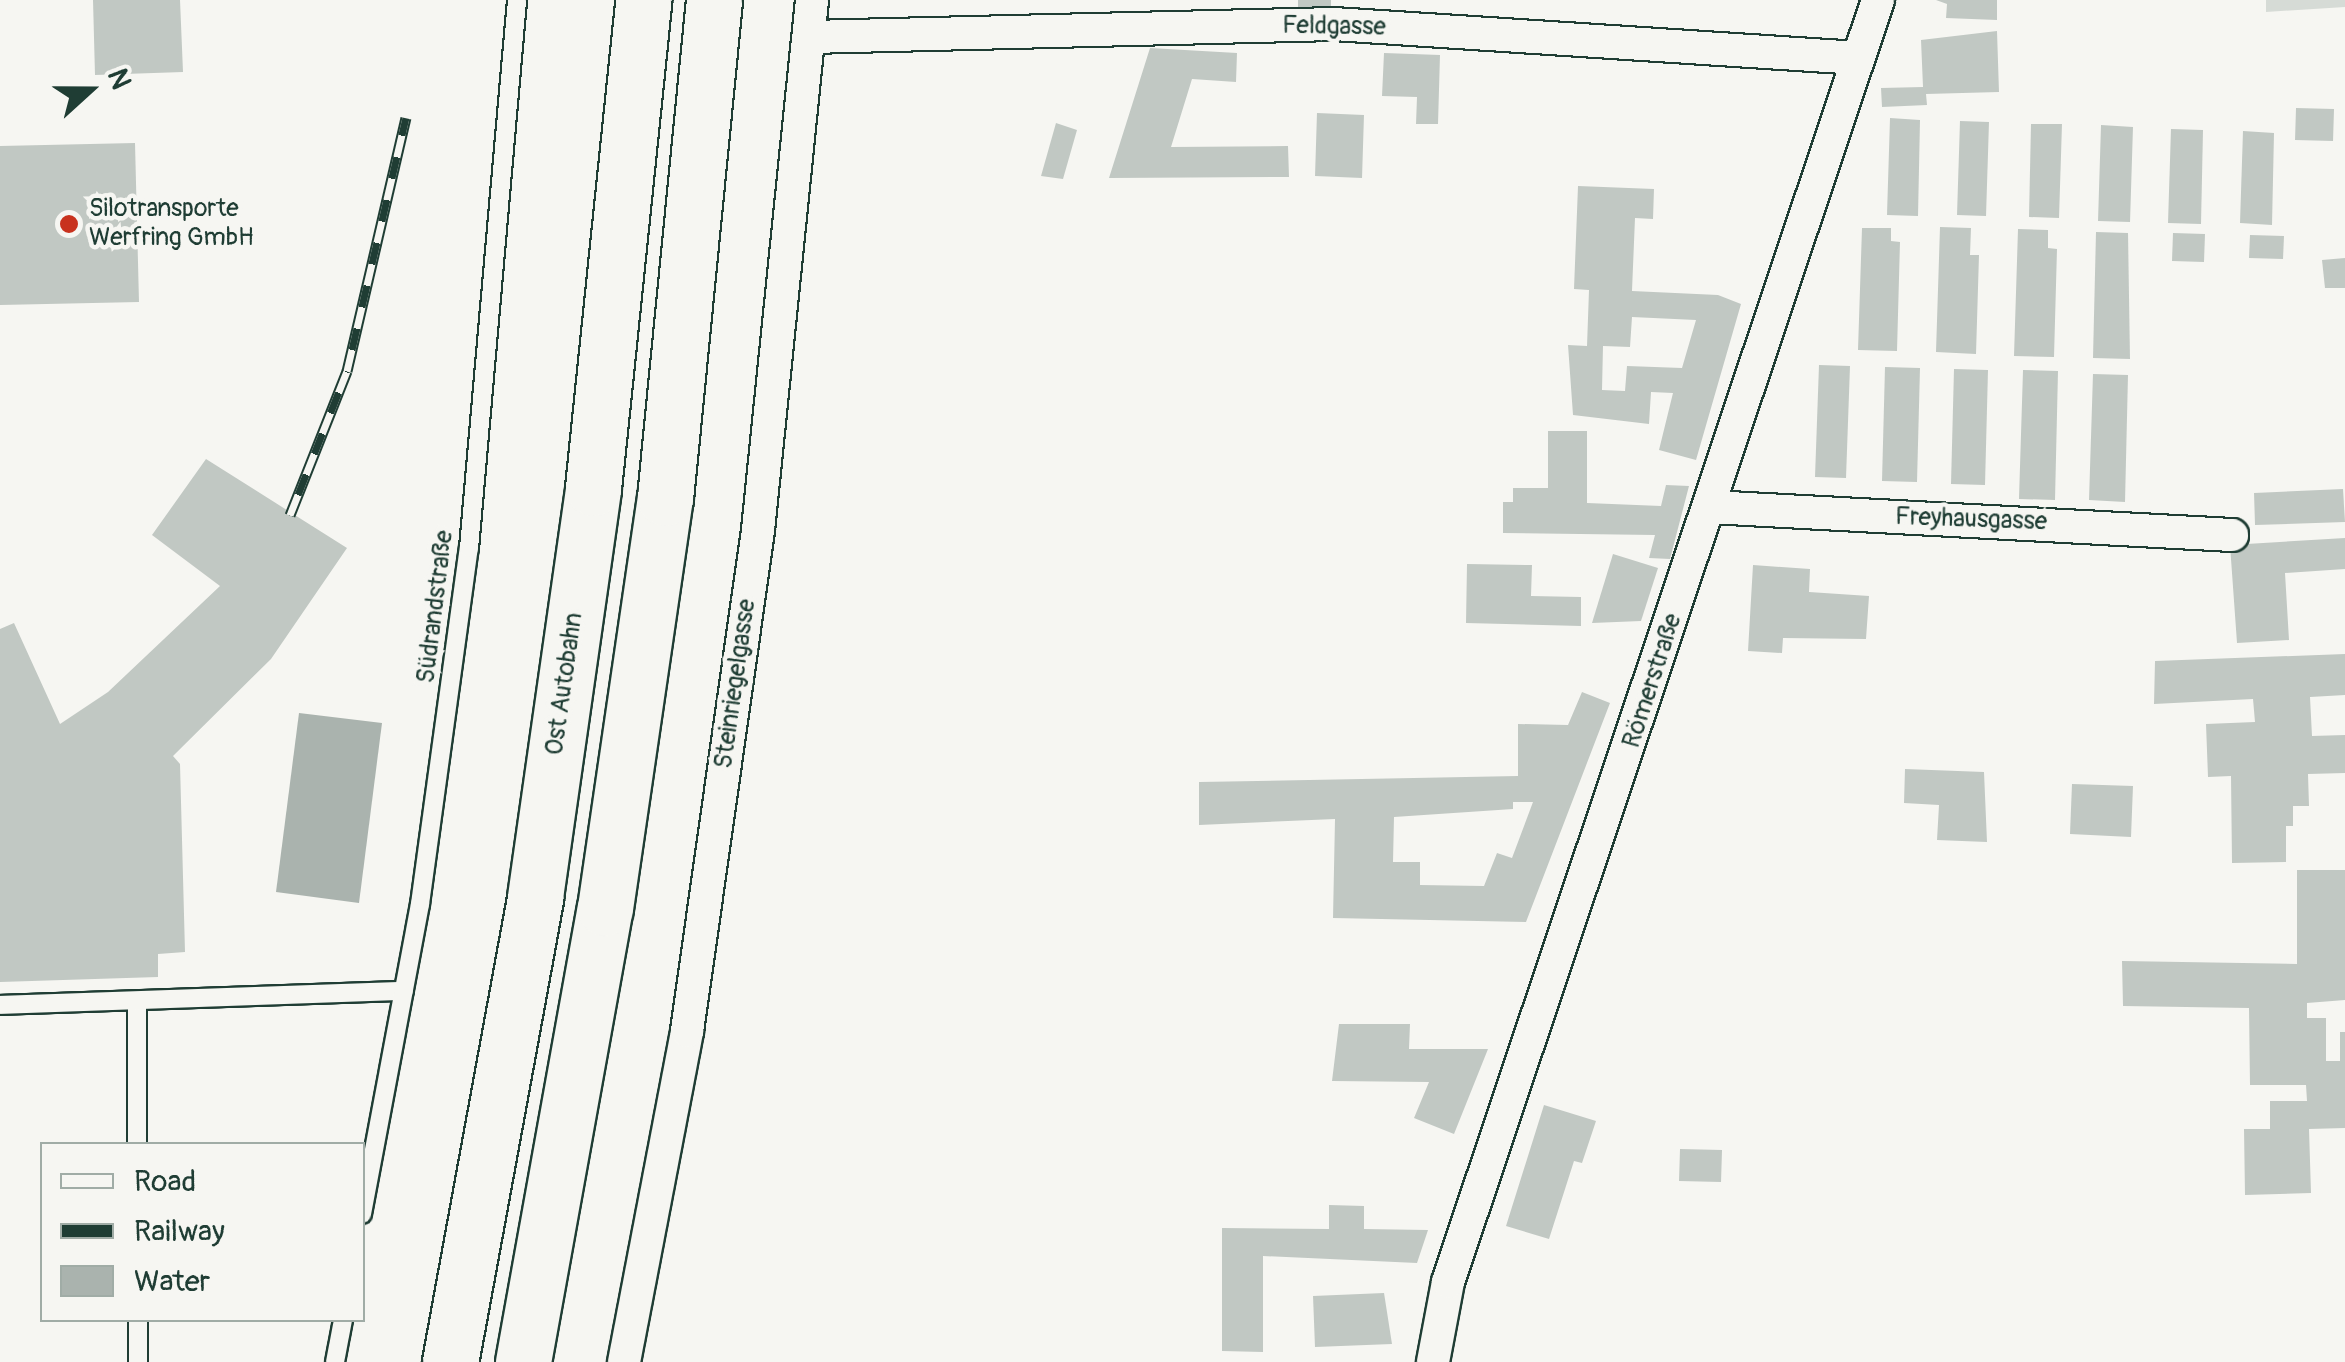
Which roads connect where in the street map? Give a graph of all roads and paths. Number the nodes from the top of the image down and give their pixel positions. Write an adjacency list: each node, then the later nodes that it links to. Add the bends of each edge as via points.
1 (516, 0): 10 (lane, Südrandstraße, via 484,428)
2 (642, 0): 19 (highway, Ost Autobahn, via 584,547 535,897)
3 (714, 0): 20 (highway, via 664,498 605,908)
4 (812, 0): 6 (street, Steinriegelgasse)
5 (1878, 0): 7 (street, Römerstraße)
6 (810, 37): 7 (street, Feldgasse, via 1334,24); 21 (street, Steinriegelgasse, via 758,530 687,1031)
7 (1858, 58): 8 (street, Römerstraße)
8 (1710, 507): 9 (street, Freyhausgasse); 22 (street, Römerstraße, via 1448,1282)
9 (2232, 535)
10 (404, 991): 11 (lane); 14 (lane, Südrandstraße)
11 (136, 1003): 12 (lane); 13 (lane)
12 (0, 1005)
13 (137, 1142)
14 (365, 1198)
15 (138, 1322): 17 (lane)
16 (343, 1322): 18 (lane)
17 (138, 1362)
18 (335, 1362)
19 (450, 1362)
20 (522, 1362)
21 (624, 1362)
22 (1433, 1362)

